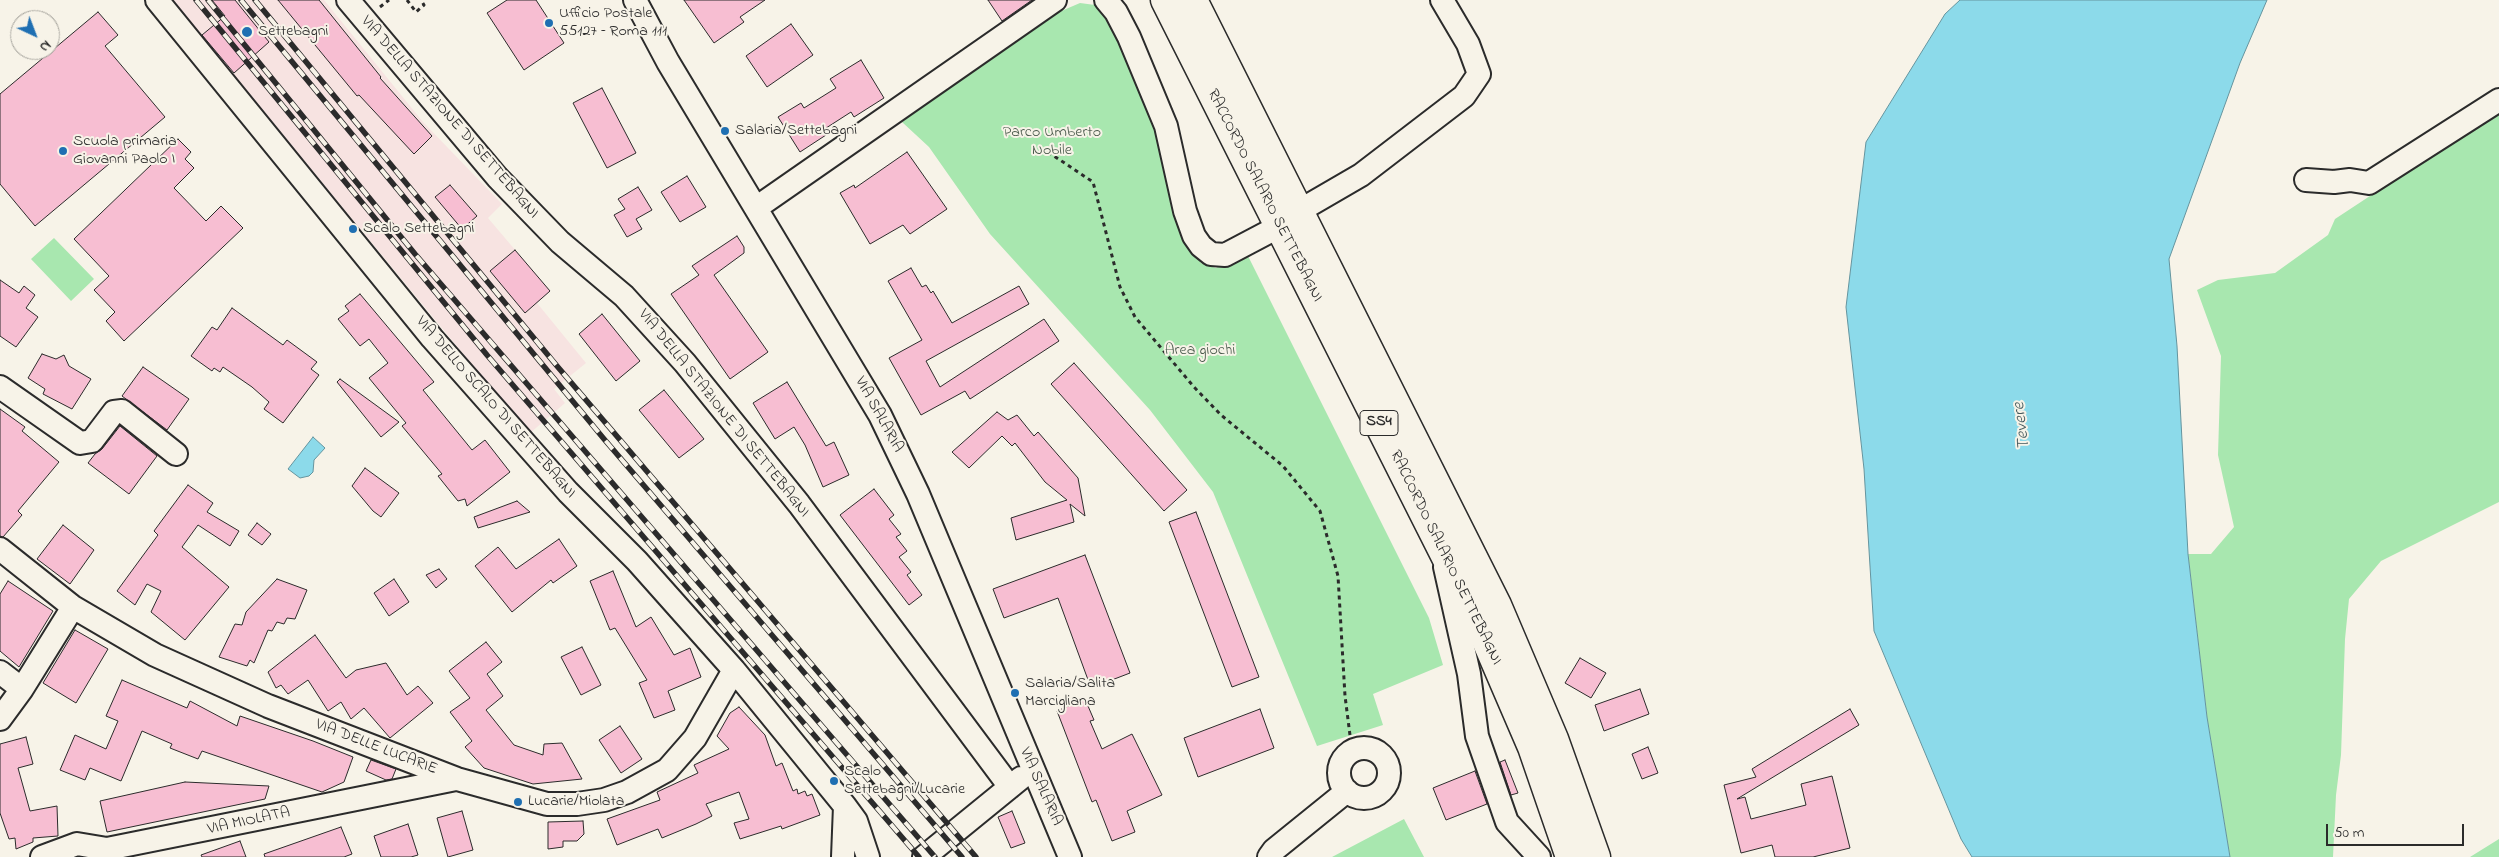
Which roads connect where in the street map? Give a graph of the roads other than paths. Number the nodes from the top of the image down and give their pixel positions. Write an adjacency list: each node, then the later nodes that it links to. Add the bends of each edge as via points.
1 (157, 0): 18 (street, VIA DELLO SCALO DI SETTEBAGNI, via 432,338 568,492 637,561)
2 (348, 0): 24 (street, VIA DELLA STAZIONE DI SETTEBAGNI, via 497,177 560,242 624,296 685,363 799,504)
3 (635, 0): 11 (street, VIA SALARIA, via 668,62)
4 (1055, 0): 11 (street)
5 (1106, 0): 12 (street, via 1129,37 1166,126 1185,210 1191,230 1201,246 1211,254 1225,255)
6 (1165, 0): 12 (main road, RACCORDO SALARIO SETTEBAGNI / SS4)
7 (1193, 0): 12 (main road, RACCORDO SALARIO SETTEBAGNI / SS4)
8 (1442, 0): 12 (street, via 1468,44 1479,74 1464,96 1361,175)
9 (2499, 100): 10 (street, via 2369,183)
10 (2306, 180)
11 (756, 208): 22 (street, VIA SALARIA, via 900,454)
12 (1289, 219): 15 (main road, RACCORDO SALARIO SETTEBAGNI / SS4); 35 (main road, RACCORDO SALARIO SETTEBAGNI / SS4, via 1497,605 1554,738)
13 (0, 387): 14 (street, via 80,443 92,441 114,412 122,411)
14 (176, 454)
15 (1440, 544): 33 (street, via 1469,674 1477,736 1507,822); 34 (main road, RACCORDO SALARIO SETTEBAGNI / SS4, via 1532,747)
16 (0, 549): 17 (street, VIA DELLE LUCARIE)
17 (73, 607): 20 (street); 23 (street, VIA DELLE LUCARIE, via 155,655 259,702)
18 (734, 670): 23 (street, VIA DELLE LUCARIE, via 700,730 680,756 667,770 627,792 578,804 547,804); 26 (street, VIA DELLO SCALO DI SETTEBAGNI)
19 (0, 672): 20 (street)
20 (22, 689): 21 (street)
21 (0, 719)
22 (1032, 770): 24 (street); 31 (street, VIA SALARIA)
23 (457, 778): 27 (street, VIA MIOLATA, via 107,849 77,844)
24 (1010, 787): 30 (street)
25 (1347, 791): 25 (street, via 1342,784 1342,762 1352,751 1369,748 1377,751 1388,764 1388,781 1378,794 1370,797 1354,796); 32 (street)
26 (845, 806): 28 (street); 29 (street, VIA DELLO SCALO DI SETTEBAGNI, via 856,821)
27 (42, 857)
28 (843, 857)
29 (868, 857)
30 (924, 857)
31 (1070, 857)
32 (1269, 857)
33 (1539, 857)
34 (1570, 857)
35 (1596, 857)

